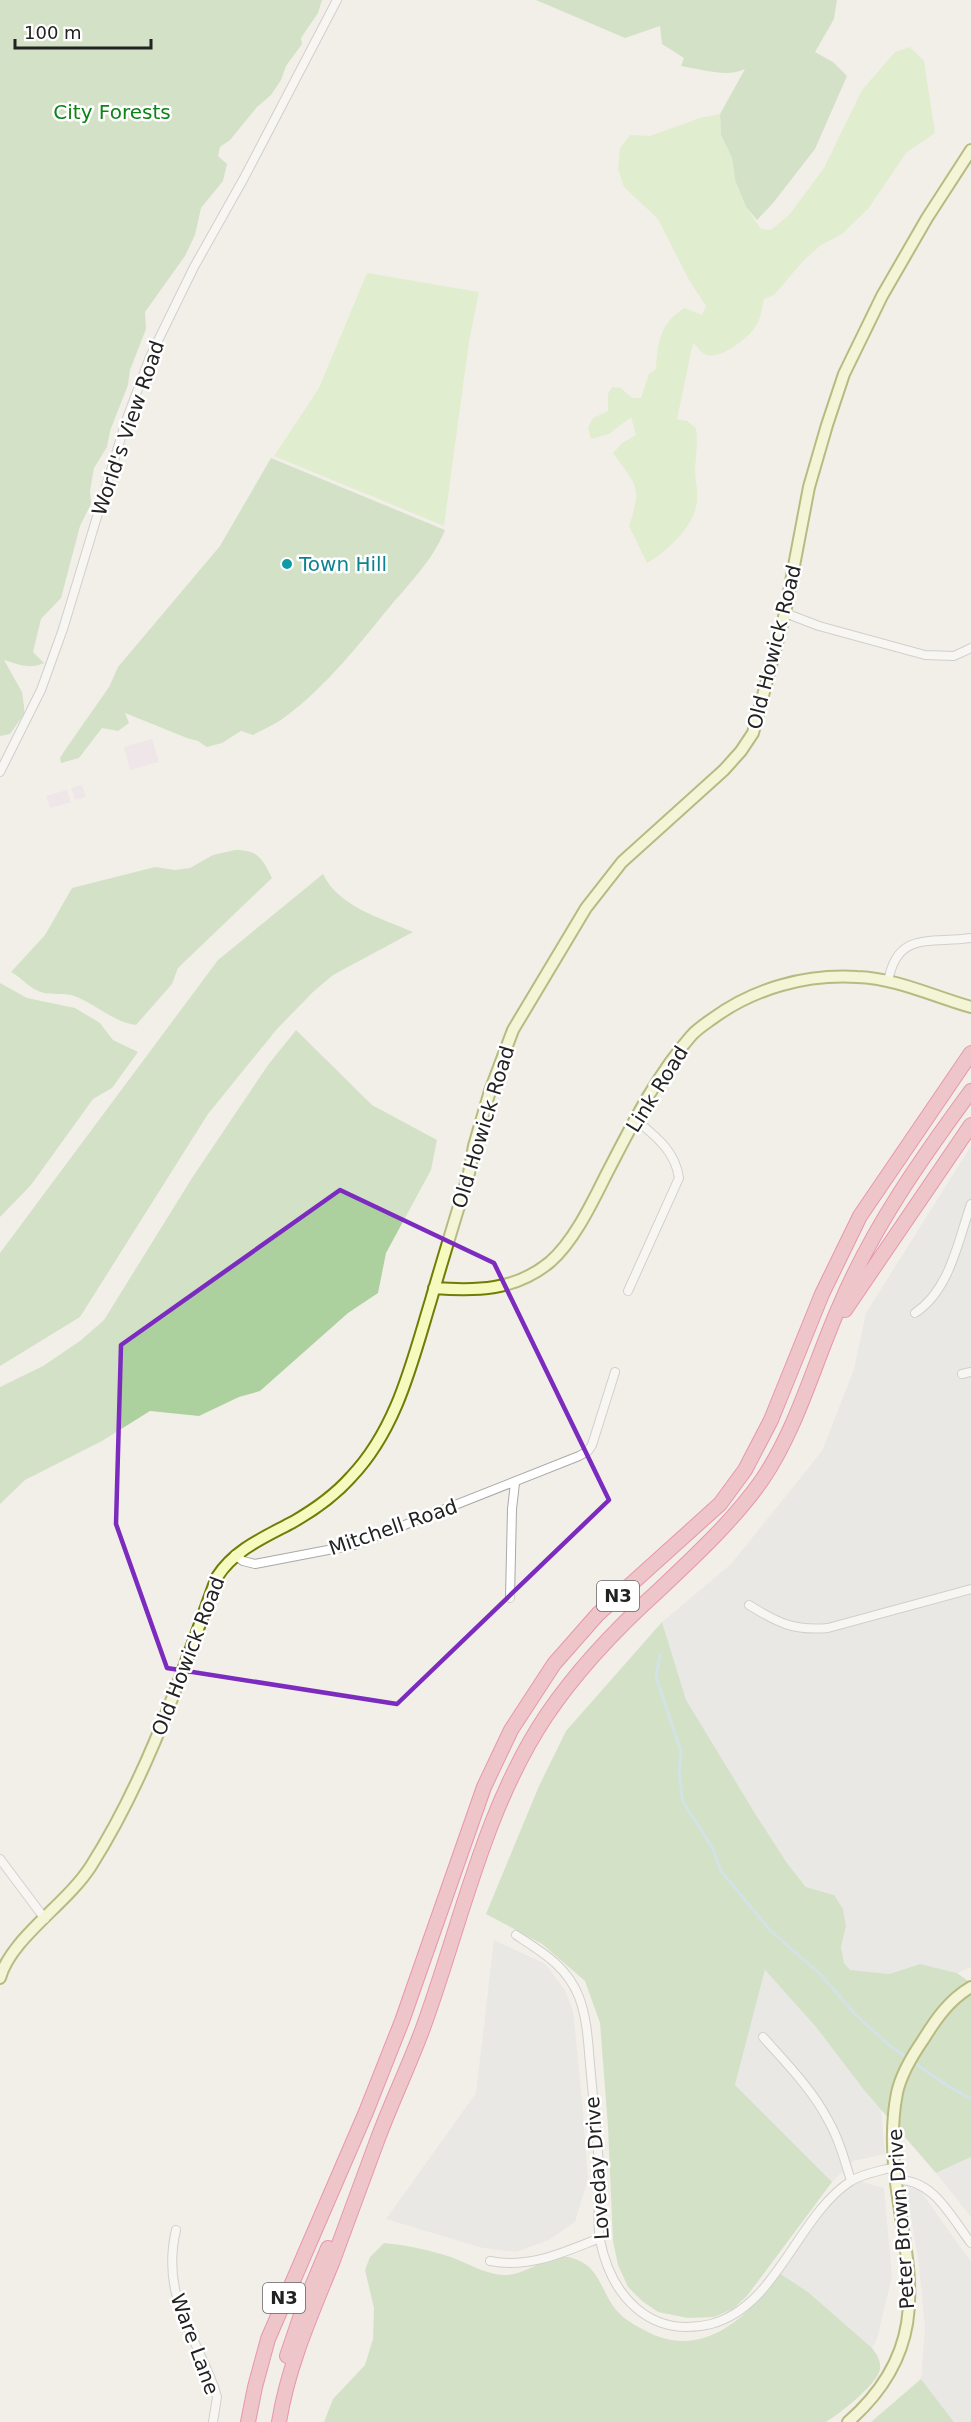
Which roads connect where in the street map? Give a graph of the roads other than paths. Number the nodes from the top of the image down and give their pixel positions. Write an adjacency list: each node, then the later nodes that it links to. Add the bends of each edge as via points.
1 (337, 0): 5 (street, World's View Road, via 150,357 41,690)
2 (971, 150): 3 (main road, Old Howick Road, via 893,277 844,375 809,488)
3 (784, 613): 4 (street, via 819,627 925,655 954,656); 14 (main road, Old Howick Road, via 759,717 748,742 724,770 622,862 586,908 513,1030 486,1103)
4 (971, 648)
5 (0, 772)
6 (971, 938): 7 (street, via 908,946 895,958)
7 (888, 982): 8 (main road, Link Road); 11 (main road, Link Road, via 860,977 794,981 732,1006 692,1034 665,1068)
8 (971, 1007)
9 (971, 1053): 41 (highway, N3, via 860,1216 822,1294 771,1420 745,1470 720,1504 598,1614 554,1664 511,1730 484,1787 366,2112 268,2338)
10 (971, 1091): 17 (highway, N3, via 877,1228)
11 (635, 1119): 14 (main road, Link Road, via 583,1221 550,1262 516,1281 491,1289); 15 (street, via 670,1152 679,1178)
12 (971, 1125): 17 (highway, via 874,1265)
13 (971, 1204): 16 (street, via 955,1255 935,1295)
14 (434, 1288): 22 (main road, Old Howick Road, via 390,1424 366,1461 321,1503)
15 (628, 1291)
16 (915, 1313)
17 (816, 1362): 35 (highway, N3, via 790,1428 763,1478 698,1554 575,1677 528,1745 501,1798 423,2029)
18 (615, 1372): 21 (street, Mitchell Road, via 588,1452)
19 (971, 1372): 20 (street)
20 (962, 1374)
21 (515, 1483): 22 (street, Mitchell Road, via 337,1550 255,1564); 24 (street)
22 (235, 1555): 27 (main road, Old Howick Road, via 216,1577 150,1755 122,1811 82,1879)
23 (971, 1589): 25 (street, via 810,1630 774,1620)
24 (510, 1598)
25 (749, 1605)
26 (0, 1860): 27 (street)
27 (45, 1919): 29 (main road, Old Howick Road, via 15,1949)
28 (516, 1935): 37 (street, Loveday Drive, via 562,1969 572,1982 584,2014 599,2171)
29 (0, 1978)
30 (971, 1987): 32 (main road, Peter Brown Drive, via 950,2002 906,2068 897,2091)
31 (763, 2037): 34 (street, via 822,2109)
32 (894, 2167): 33 (main road, Peter Brown Drive); 34 (street, Loveday Drive)
33 (896, 2180): 38 (street, via 909,2180 933,2193); 44 (main road, Peter Brown Drive, via 910,2280 908,2326 890,2374)
34 (851, 2181): 37 (street, Loveday Drive, via 822,2209 748,2304 711,2324 665,2324 638,2311 616,2286)
35 (357, 2188): 42 (highway, N3, via 292,2337); 43 (highway, via 299,2344)
36 (176, 2230): 40 (street, Ware Lane, via 172,2247 175,2296 214,2387 217,2397)
37 (600, 2238): 39 (street, via 537,2262)
38 (971, 2243)
39 (490, 2261)
40 (213, 2422)
41 (248, 2422)
42 (272, 2422)
43 (279, 2422)
44 (848, 2422)

